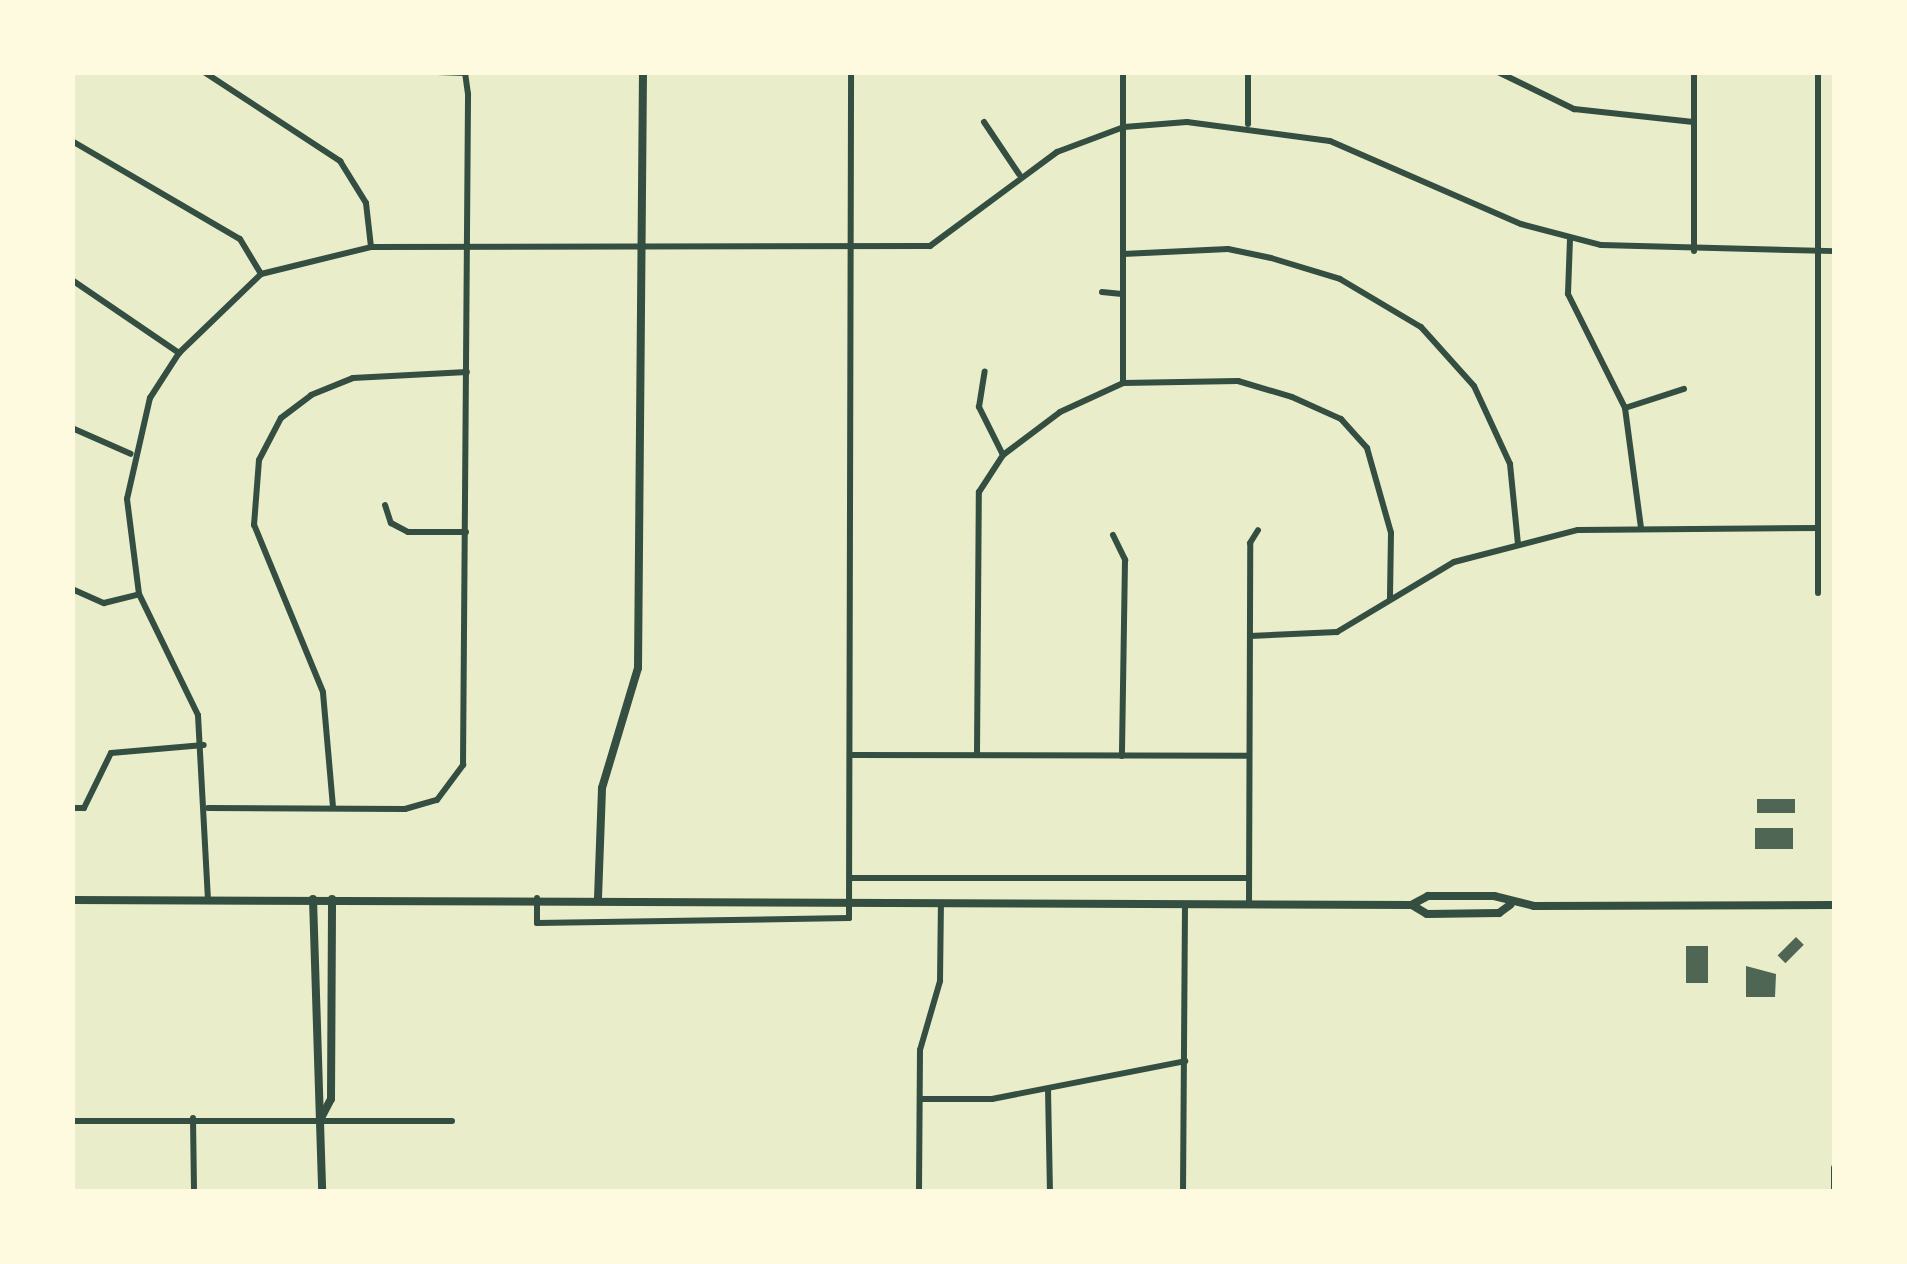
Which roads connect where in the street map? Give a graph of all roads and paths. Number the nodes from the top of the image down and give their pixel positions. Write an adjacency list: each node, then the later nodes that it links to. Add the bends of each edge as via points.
1 (204, 72): 17 (street, via 340,161 366,203)
2 (437, 72): 18 (street, via 466,73)
3 (643, 72): 19 (main road)
4 (851, 72): 20 (street)
5 (1123, 72): 13 (street)
6 (1248, 72): 12 (street)
7 (1498, 72): 11 (street, via 1574,109)
8 (1694, 72): 11 (street)
9 (1818, 72): 22 (street)
10 (984, 122): 15 (street)
11 (1694, 122): 21 (street)
12 (1248, 124): 13 (street); 16 (street, via 1365,152 1487,210)
13 (1124, 127): 15 (street); 24 (street)
14 (72, 141): 25 (street, via 240,239)
15 (1020, 174): 20 (street, via 946,239)
16 (1570, 238): 21 (street); 34 (street, via 1568,294)
17 (371, 247): 18 (street); 25 (street)
18 (468, 248): 19 (street); 31 (street)
19 (643, 248): 20 (street); 61 (main road, via 638,668 602,788)
20 (851, 249): 51 (street)
21 (1694, 251): 22 (street)
22 (1818, 251): 23 (street); 40 (street)
23 (1835, 251)
24 (1123, 254): 28 (street); 44 (street, via 1228,249 1271,258 1340,279 1421,327 1474,386 1510,464)
25 (261, 274): 29 (street)
26 (72, 280): 29 (street)
27 (1102, 292): 28 (street)
28 (1122, 294): 32 (street)
29 (179, 353): 36 (street, via 150,398)
30 (985, 371): 37 (street, via 979,407)
31 (467, 372): 42 (street); 57 (street, via 353,378 310,395 281,418 260,460 254,525 322,692)
32 (1123, 383): 37 (street, via 1060,412); 48 (street, via 1238,380 1341,419 1367,448 1384,487)
33 (1684, 389): 34 (street)
34 (1624, 408): 39 (street)
35 (72, 428): 36 (street)
36 (131, 454): 46 (street, via 127,515)
37 (1003, 455): 52 (street, via 980,492)
38 (385, 505): 42 (street, via 391,524 408,532)
39 (1641, 528): 40 (street); 44 (street)
40 (1818, 528): 47 (street)
41 (1258, 530): 49 (street, via 1250,543)
42 (466, 532): 57 (street, via 466,749 458,781 437,800 405,809)
43 (1114, 536): 53 (street, via 1125,560)
44 (1518, 544): 48 (street, via 1454,562)
45 (72, 589): 46 (street, via 104,603)
46 (139, 593): 50 (street, via 186,681)
47 (1818, 593)
48 (1390, 598): 49 (street, via 1337,632)
49 (1250, 636): 54 (street)
50 (204, 746): 55 (street, via 112,753 84,808); 56 (street)
51 (849, 755): 52 (street); 58 (street)
52 (977, 755): 53 (street)
53 (1122, 756): 54 (street)
54 (1248, 757): 59 (street)
55 (72, 808)
56 (208, 808): 57 (street); 65 (street)
57 (333, 808)
58 (850, 878): 59 (street); 66 (street)
59 (1249, 878): 69 (street)
60 (537, 898): 61 (main road); 63 (main road); 66 (street, via 538,923 845,924)
61 (598, 898): 66 (main road)
62 (314, 899): 63 (main road); 65 (main road); 77 (main road)
63 (332, 899): 77 (main road, via 331,1099)
64 (72, 900): 65 (main road)
65 (208, 900)
66 (850, 904): 67 (main road)
67 (941, 904): 68 (main road); 75 (street, via 940,982 924,1028)
68 (1185, 904): 69 (main road); 73 (street)
69 (1249, 905): 70 (main road)
70 (1412, 905): 71 (main road, via 1428,896 1494,896); 71 (main road, via 1427,914 1499,914)
71 (1510, 905): 72 (main road)
72 (1835, 905)
73 (1185, 1061): 74 (street); 85 (street)
74 (1048, 1089): 75 (street); 84 (street)
75 (920, 1099): 83 (street)
76 (193, 1118): 77 (street); 78 (street); 81 (street)
77 (322, 1118): 79 (street); 82 (main road)
78 (72, 1121)
79 (452, 1121)
80 (1835, 1168): 86 (main road)
81 (194, 1192)
82 (322, 1192)
83 (919, 1192)
84 (1050, 1192)
85 (1183, 1192)
86 (1835, 1192)

